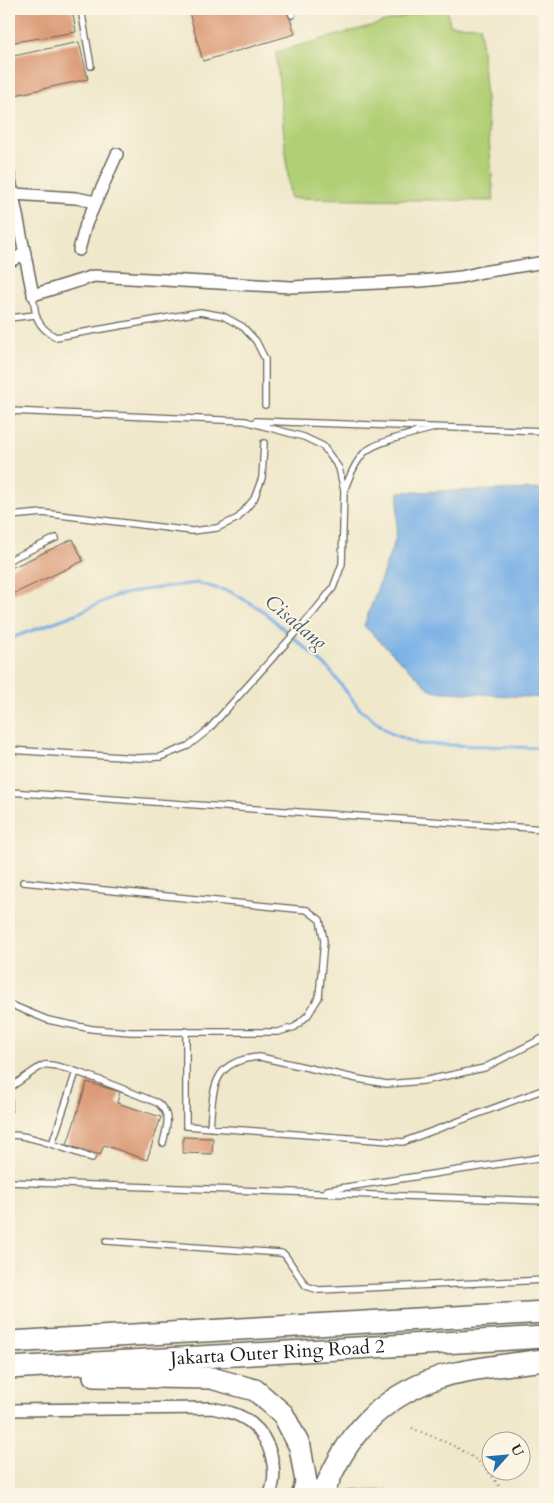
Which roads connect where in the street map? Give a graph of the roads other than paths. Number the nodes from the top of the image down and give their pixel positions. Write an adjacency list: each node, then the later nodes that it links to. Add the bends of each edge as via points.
1 (81, 9): 2 (lane)
2 (91, 66)
3 (117, 154): 6 (street)
4 (9, 175): 5 (street)
5 (13, 194): 6 (street); 8 (street)
6 (95, 202): 7 (street)
7 (79, 250)
8 (25, 253): 9 (street); 11 (street)
9 (9, 262)
10 (545, 262): 11 (street, via 421,281 291,287 94,276)
11 (32, 292): 12 (lane)
12 (35, 315): 13 (lane); 14 (lane, via 45,332 56,337 200,312 223,316 243,327 266,359)
13 (9, 318)
14 (265, 405)
15 (9, 411): 16 (lane)
16 (245, 421): 17 (lane); 20 (lane, via 304,437 323,446 339,468)
17 (439, 427): 18 (lane); 20 (lane, via 383,442 365,452 353,469)
18 (545, 431)
19 (264, 442): 21 (lane, via 262,478 254,498 238,518 217,528 192,531 43,513)
20 (344, 491): 24 (lane, via 342,564 333,588 280,652 208,730 188,746 160,757 138,758)
21 (9, 516)
22 (56, 538): 23 (lane)
23 (9, 560)
24 (9, 750)
25 (9, 792): 26 (lane)
26 (545, 829)
27 (23, 882): 29 (lane, via 288,907 306,910 320,920 324,940 319,997 308,1015 295,1027 278,1032)
28 (9, 1004): 29 (lane, via 48,1020 92,1030)
29 (186, 1031): 36 (lane, via 186,1126)
30 (545, 1038): 36 (lane, via 484,1068 423,1082 387,1084 260,1057 246,1058 230,1065 218,1076 212,1094)
31 (76, 1072): 32 (lane, via 44,1065); 38 (lane, via 158,1103 168,1119); 39 (lane)
32 (9, 1088)
33 (545, 1089): 36 (lane, via 403,1142)
34 (9, 1101): 35 (lane)
35 (9, 1109)
36 (210, 1128)
37 (9, 1136): 39 (lane)
38 (163, 1143)
39 (52, 1144): 41 (lane)
40 (545, 1157): 43 (lane)
41 (92, 1158)
42 (9, 1182): 43 (lane)
43 (314, 1192): 44 (lane)
44 (545, 1201)
45 (106, 1241): 46 (lane, via 281,1253 306,1286 319,1290)
46 (545, 1280)
47 (545, 1312): 49 (highway, Jakarta Outer Ring Road 2)
48 (545, 1336): 51 (highway, Jakarta Outer Ring Road 2)
49 (9, 1342)
50 (545, 1360): 56 (highway, via 441,1376 403,1392 376,1412 350,1440)
51 (9, 1368)
52 (9, 1374): 55 (highway, via 211,1378 255,1390 283,1414 300,1447 306,1482)
53 (9, 1410): 54 (street, via 212,1408 228,1411 253,1424 271,1453 274,1467)
54 (270, 1494)
55 (303, 1494)
56 (323, 1494)

